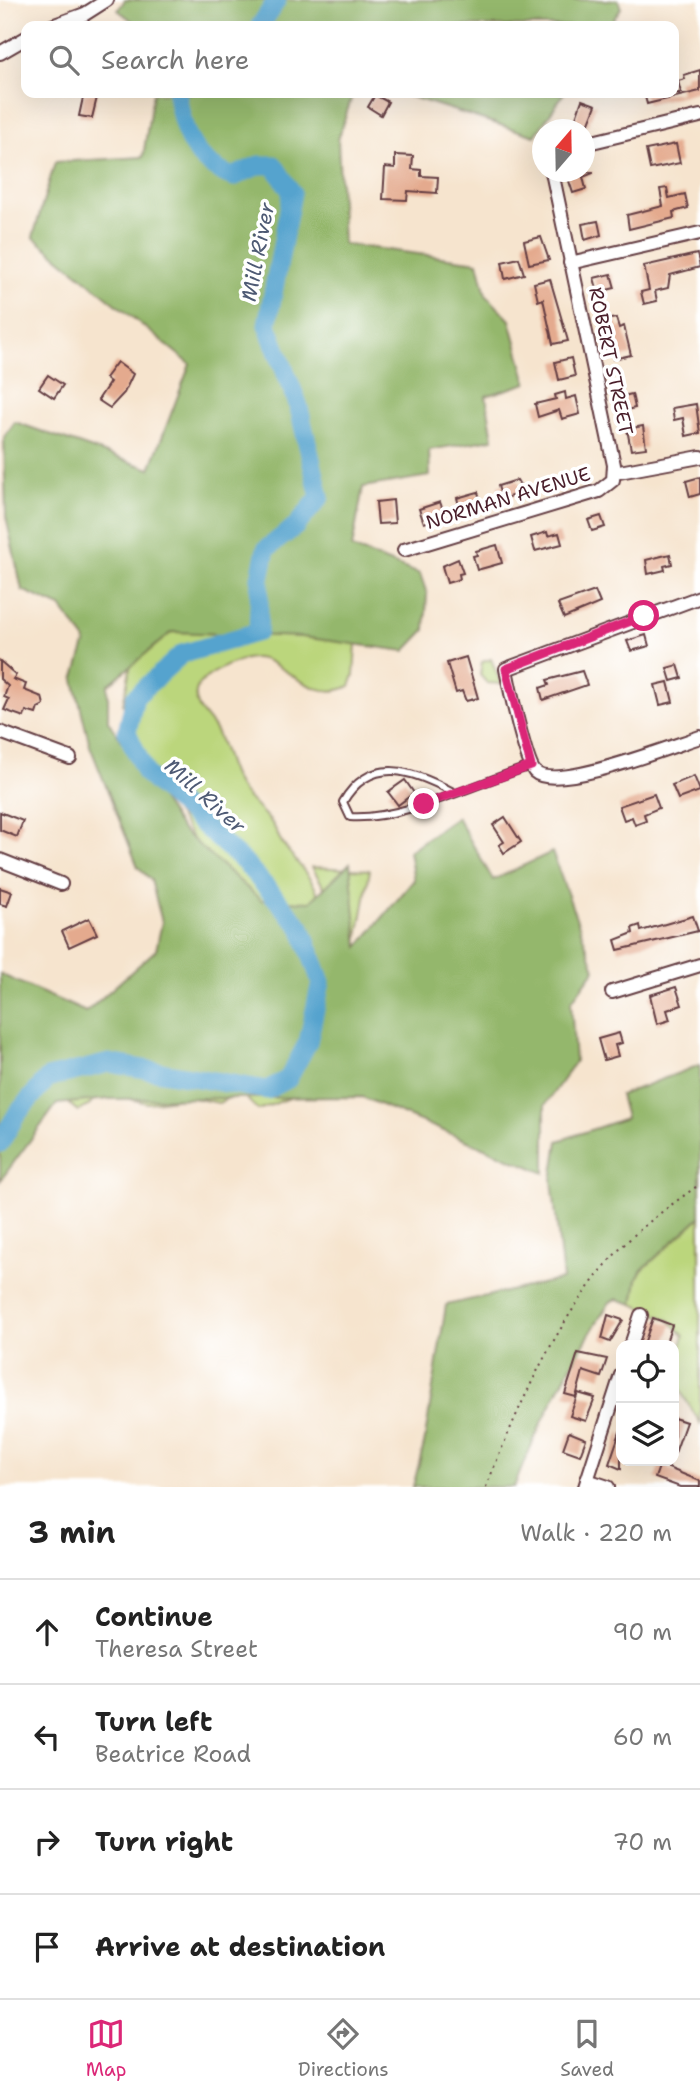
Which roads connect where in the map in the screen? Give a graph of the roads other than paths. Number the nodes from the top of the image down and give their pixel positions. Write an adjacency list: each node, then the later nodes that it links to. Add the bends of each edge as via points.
1 (107, 0): 2 (street)
2 (67, 21)
3 (21, 41): 4 (street)
4 (0, 53)
5 (700, 116): 6 (street)
6 (595, 141)
7 (554, 182): 9 (street, ROBERT STREET)
8 (700, 233): 9 (street)
9 (570, 263): 11 (street, ROBERT STREET)
10 (700, 457): 11 (street)
11 (614, 473): 12 (street, NORMAN AVENUE, via 608,486 599,491)
12 (404, 550)
13 (700, 597): 17 (street, via 506,669)
14 (0, 732): 16 (street)
15 (700, 737): 17 (street, via 551,778)
16 (70, 758)
17 (531, 766): 18 (lane)
18 (453, 792): 18 (lane, via 372,818 350,817 344,802 352,788 375,774 395,769)
19 (0, 860): 20 (street)
20 (61, 884)
21 (700, 965): 22 (street)
22 (612, 992)
23 (641, 1315): 24 (street)
24 (633, 1340)
25 (616, 1391): 26 (street)
26 (586, 1484): 27 (street)
27 (608, 1487)

